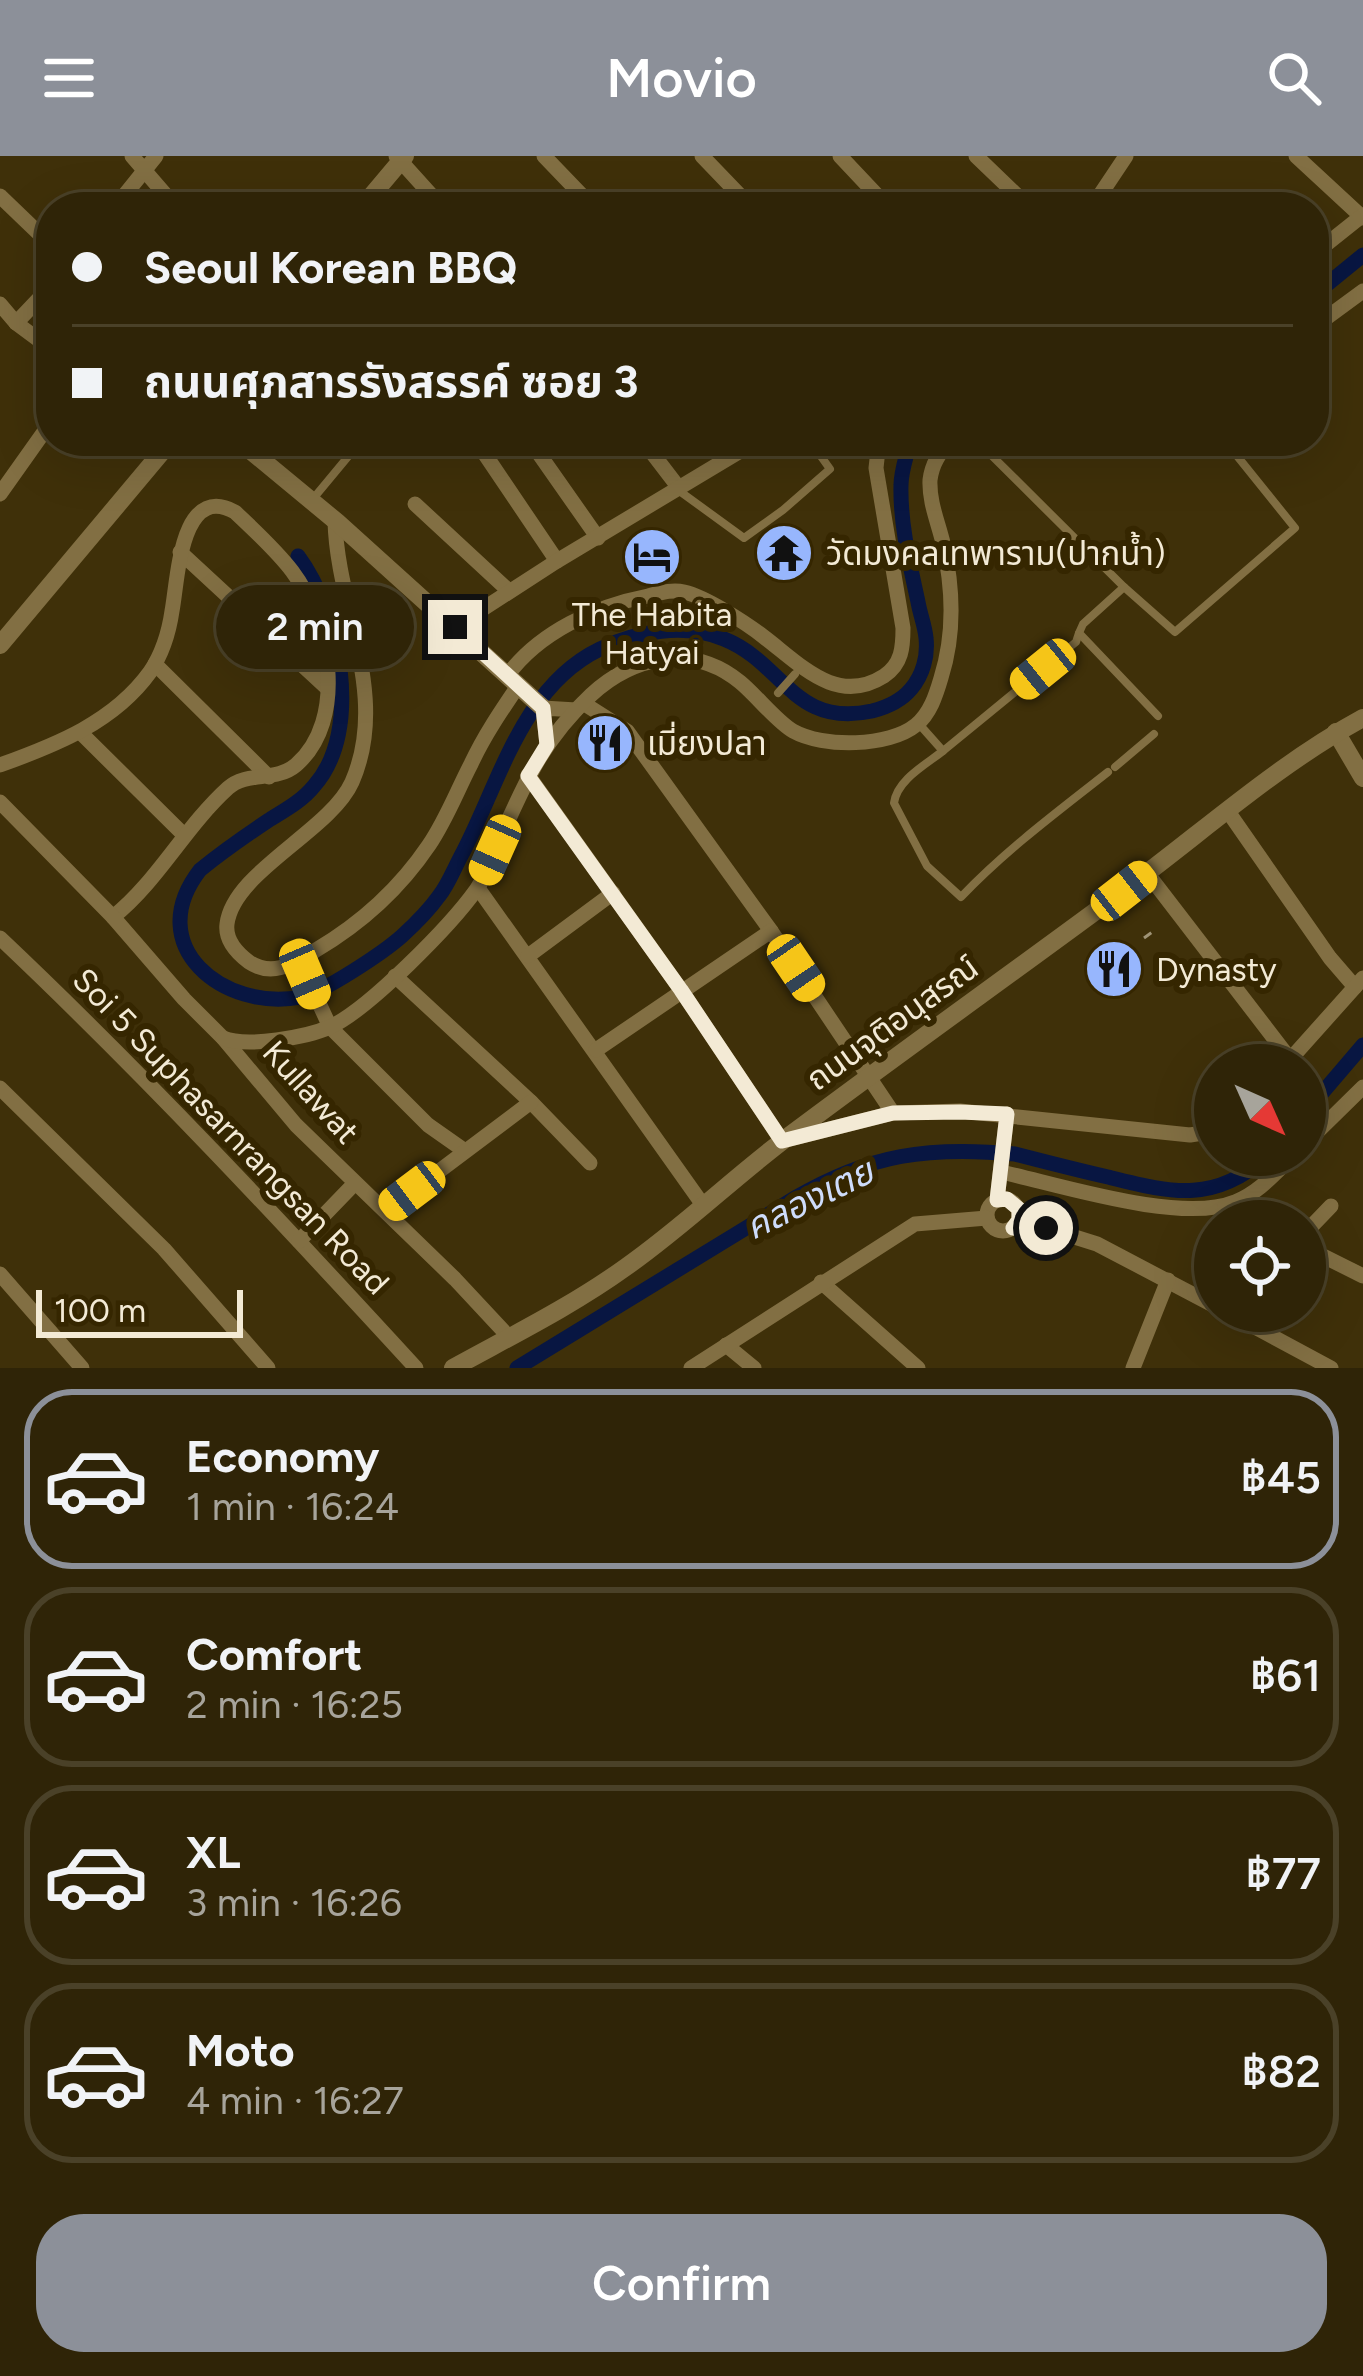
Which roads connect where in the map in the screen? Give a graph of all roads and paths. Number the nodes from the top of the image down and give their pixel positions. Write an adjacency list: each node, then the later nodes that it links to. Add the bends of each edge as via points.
1 (132, 156): 10 (street)
2 (544, 156): 15 (street)
3 (702, 156): 16 (street)
4 (839, 156): 17 (street)
5 (976, 156): 18 (street)
6 (1101, 156): 9 (street)
7 (1296, 156): 21 (street)
8 (401, 158): 13 (street); 14 (street)
9 (1122, 162): 19 (street)
10 (151, 163): 11 (street); 12 (street)
11 (127, 192)
12 (167, 192)
13 (374, 192)
14 (429, 192)
15 (578, 192)
16 (737, 192)
17 (874, 192)
18 (1013, 192)
19 (1106, 192)
20 (0, 196): 22 (street)
21 (1362, 216): 23 (street)
22 (36, 231)
23 (1329, 242)
24 (1363, 291): 27 (street)
25 (36, 302): 28 (street)
26 (0, 304): 28 (street)
27 (1329, 316)
28 (16, 323): 29 (street)
29 (36, 338)
30 (36, 443): 44 (street)
31 (158, 456): 55 (street)
32 (257, 456): 45 (street)
33 (348, 456): 45 (lane)
34 (486, 456): 50 (street)
35 (541, 456): 48 (street)
36 (654, 456): 43 (street)
37 (732, 456): 43 (street)
38 (821, 456): 43 (lane, via 830,469 744,538)
39 (877, 456): 58 (street, via 901,613 903,650 894,670 854,688 829,682 759,632 679,591 579,619 520,659)
40 (939, 456): 65 (street, via 930,491 946,558 951,635 932,706)
41 (992, 456): 51 (lane)
42 (1237, 456): 51 (lane, via 1295,528 1174,632)
43 (678, 489): 48 (street)
44 (0, 494)
45 (311, 500): 47 (street)
46 (415, 504): 52 (street)
47 (335, 521): 53 (street); 87 (street, via 364,676 358,761 343,796 243,892 226,928 236,951 257,967)
48 (598, 538): 50 (street)
49 (180, 553): 56 (street, Soi 5 Suphasarnrangsan Road); 59 (street); 59 (street, Soi 5 Suphasarnrangsan Road, via 206,509 236,512 305,591 321,630)
50 (557, 561): 52 (street)
51 (1124, 587): 54 (lane)
52 (509, 591): 53 (street)
53 (455, 627): 58 (street)
54 (1079, 633): 63 (lane); 70 (lane)
55 (0, 645)
56 (155, 664): 67 (street, Soi 5 Suphasarnrangsan Road); 73 (street)
57 (795, 674): 60 (lane)
58 (516, 684): 62 (street); 87 (street, via 413,867)
59 (327, 688): 73 (street, Soi 5 Suphasarnrangsan Road, via 315,744 291,770)
60 (778, 693)
61 (580, 706): 62 (street); 65 (street, via 640,664 675,658 728,673 801,735 876,741); 69 (street); 83 (street, via 627,731)
62 (543, 708): 69 (street)
63 (1158, 716)
64 (1363, 718): 66 (street, ถนนจุติอนุสรณ์)
65 (919, 724): 70 (lane)
66 (1336, 732): 74 (street); 76 (street, ถนนจุติอนุสรณ์)
67 (81, 733): 71 (street, Soi 5 Suphasarnrangsan Road); 77 (street)
68 (1154, 734): 70 (lane, via 961,897 928,866 893,796)
69 (547, 745): 72 (street)
70 (943, 751)
71 (0, 765)
72 (528, 776): 79 (street); 80 (street)
73 (269, 777): 77 (street, Soi 5 Suphasarnrangsan Road, via 234,783)
74 (1363, 778)
75 (0, 802): 81 (street, Soi 5 Suphasarnrangsan Road)
76 (1227, 810): 78 (street, ถนนจุติอนุสรณ์); 89 (street, via 1330,958)
77 (184, 835): 81 (street, Soi 5 Suphasarnrangsan Road)
78 (1147, 873): 93 (street); 96 (street, ถนนจุติอนุสรณ์)
79 (478, 888): 86 (street); 88 (street)
80 (613, 893): 86 (street); 90 (street)
81 (113, 917): 92 (street, Kullawat)
82 (1155, 929): 85 (path)
83 (771, 932): 90 (street); 96 (street)
84 (0, 938): 118 (street, Soi 5 Suphasarnrangsan Road)
85 (1144, 938)
86 (528, 956): 95 (street)
87 (302, 967): 91 (street)
88 (395, 976): 91 (street); 99 (street)
89 (1359, 983): 94 (street)
90 (681, 990): 95 (street); 104 (street)
91 (330, 1027): 92 (street, via 256,1043); 105 (street)
92 (224, 1038): 109 (street, Kullawat)
93 (1275, 1044)
94 (1304, 1044)
95 (596, 1050): 111 (street)
96 (870, 1076): 100 (street); 104 (street, ถนนจุติอนุสรณ์)
97 (1363, 1087): 102 (street)
98 (0, 1088): 130 (street, via 164,1249)
99 (531, 1102): 105 (street); 106 (street)
100 (893, 1113): 101 (street); 104 (street)
101 (1006, 1120): 103 (street); 107 (street)
102 (1326, 1123)
103 (1194, 1134)
104 (782, 1141): 111 (street, ถนนจุติอนุสรณ์)
105 (465, 1151): 115 (street)
106 (590, 1163)
107 (1001, 1172): 113 (street); 116 (street)
108 (1272, 1176): 110 (street)
109 (355, 1183): 115 (street, Kullawat); 118 (street)
110 (1236, 1200)
111 (703, 1205): 126 (street, ถนนจุติอนุสรณ์, via 626,1267)
112 (1330, 1206): 114 (street)
113 (1194, 1208)
114 (1326, 1210)
115 (386, 1211): 126 (street, Kullawat)
116 (1010, 1211): 117 (street, via 989,1207); 117 (street, via 1003,1232); 122 (street)
117 (990, 1223): 123 (street, via 915,1224)
118 (299, 1240): 131 (street, Soi 5 Suphasarnrangsan Road)
119 (1326, 1258): 121 (street)
120 (0, 1274): 129 (street)
121 (1363, 1276)
122 (1168, 1280): 124 (street); 136 (street)
123 (821, 1282): 127 (street); 135 (street)
124 (1194, 1294)
125 (1263, 1332): 128 (street)
126 (509, 1337): 132 (street, ถนนจุติอนุสรณ์)
127 (726, 1345): 133 (street); 134 (street)
128 (1326, 1367)
129 (82, 1368)
130 (268, 1368)
131 (416, 1368)
132 (453, 1368)
133 (691, 1368)
134 (754, 1368)
135 (919, 1368)
136 (1133, 1368)

